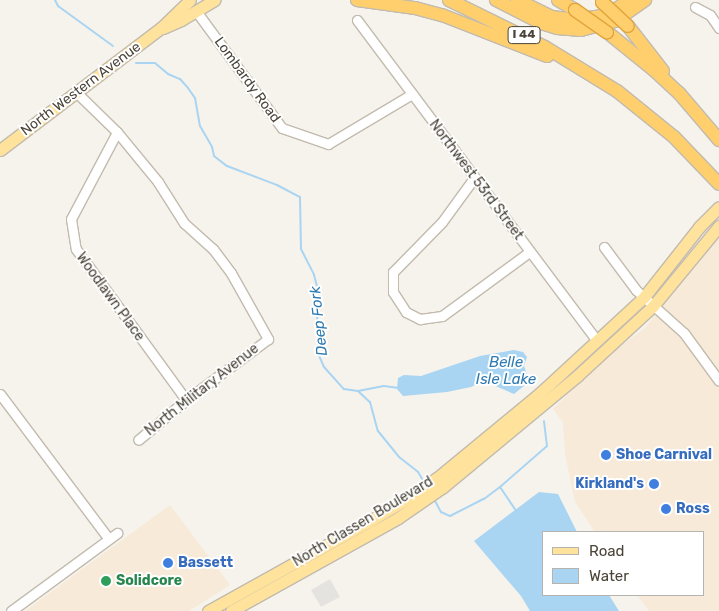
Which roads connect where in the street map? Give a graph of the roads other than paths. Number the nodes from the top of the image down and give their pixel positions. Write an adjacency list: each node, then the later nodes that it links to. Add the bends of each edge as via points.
1 (190, 0): 14 (main road, North Western Avenue)
2 (214, 0): 12 (main road, North Western Avenue)
3 (357, 0): 16 (highway, via 442,15)
4 (449, 0): 16 (highway, I 44, via 515,31)
5 (496, 0): 9 (highway, via 541,22 569,30 608,24)
6 (517, 0): 8 (highway, via 552,17 576,20 607,15)
7 (558, 0): 18 (highway, bridge, via 608,32)
8 (630, 0)
9 (645, 0)
10 (600, 1): 18 (highway, bridge, via 639,37)
11 (695, 6): 15 (street, via 710,15)
12 (196, 11): 14 (main road, North Western Avenue); 19 (street, Lombardy Road, via 282,128 328,144)
13 (357, 20): 19 (street, Northwest 53rd Street)
14 (161, 28): 17 (main road, North Western Avenue)
15 (719, 28)
16 (595, 77): 24 (highway, I 44, via 658,123)
17 (77, 93): 20 (street); 22 (main road, North Western Avenue)
18 (679, 93): 21 (highway)
19 (412, 94): 23 (street, Northwest 53rd Street)
20 (117, 132): 36 (street, Woodlawn Place, via 71,219 76,249); 36 (street, North Military Avenue, via 158,182 184,223 213,249 231,273 268,339)
21 (719, 140)
22 (0, 150)
23 (474, 178): 28 (street, Northwest 53rd Street); 28 (street, via 442,222 393,272 393,292 406,312 420,319 442,316)
24 (715, 180)
25 (719, 207): 29 (main road, North Classen Boulevard, via 699,227)
26 (719, 226): 30 (main road, North Classen Boulevard)
27 (604, 247): 29 (street)
28 (529, 252): 31 (street, Northwest 53rd Street)
29 (644, 297): 30 (street); 31 (main road, North Classen Boulevard)
30 (653, 306): 33 (main road, North Classen Boulevard); 34 (street, via 684,333)
31 (596, 340): 32 (main road, North Classen Boulevard)
32 (568, 367): 33 (main road); 38 (main road, North Classen Boulevard)
33 (576, 376): 38 (main road, North Classen Boulevard)
34 (719, 381)
35 (0, 394): 40 (street, via 113,536)
36 (186, 400): 37 (street, North Military Avenue)
37 (138, 440)
38 (440, 482): 39 (main road, North Classen Boulevard, via 371,527)
39 (308, 561): 41 (main road, North Classen Boulevard); 42 (main road, North Classen Boulevard)
40 (11, 611)
41 (208, 611)
42 (231, 611)

